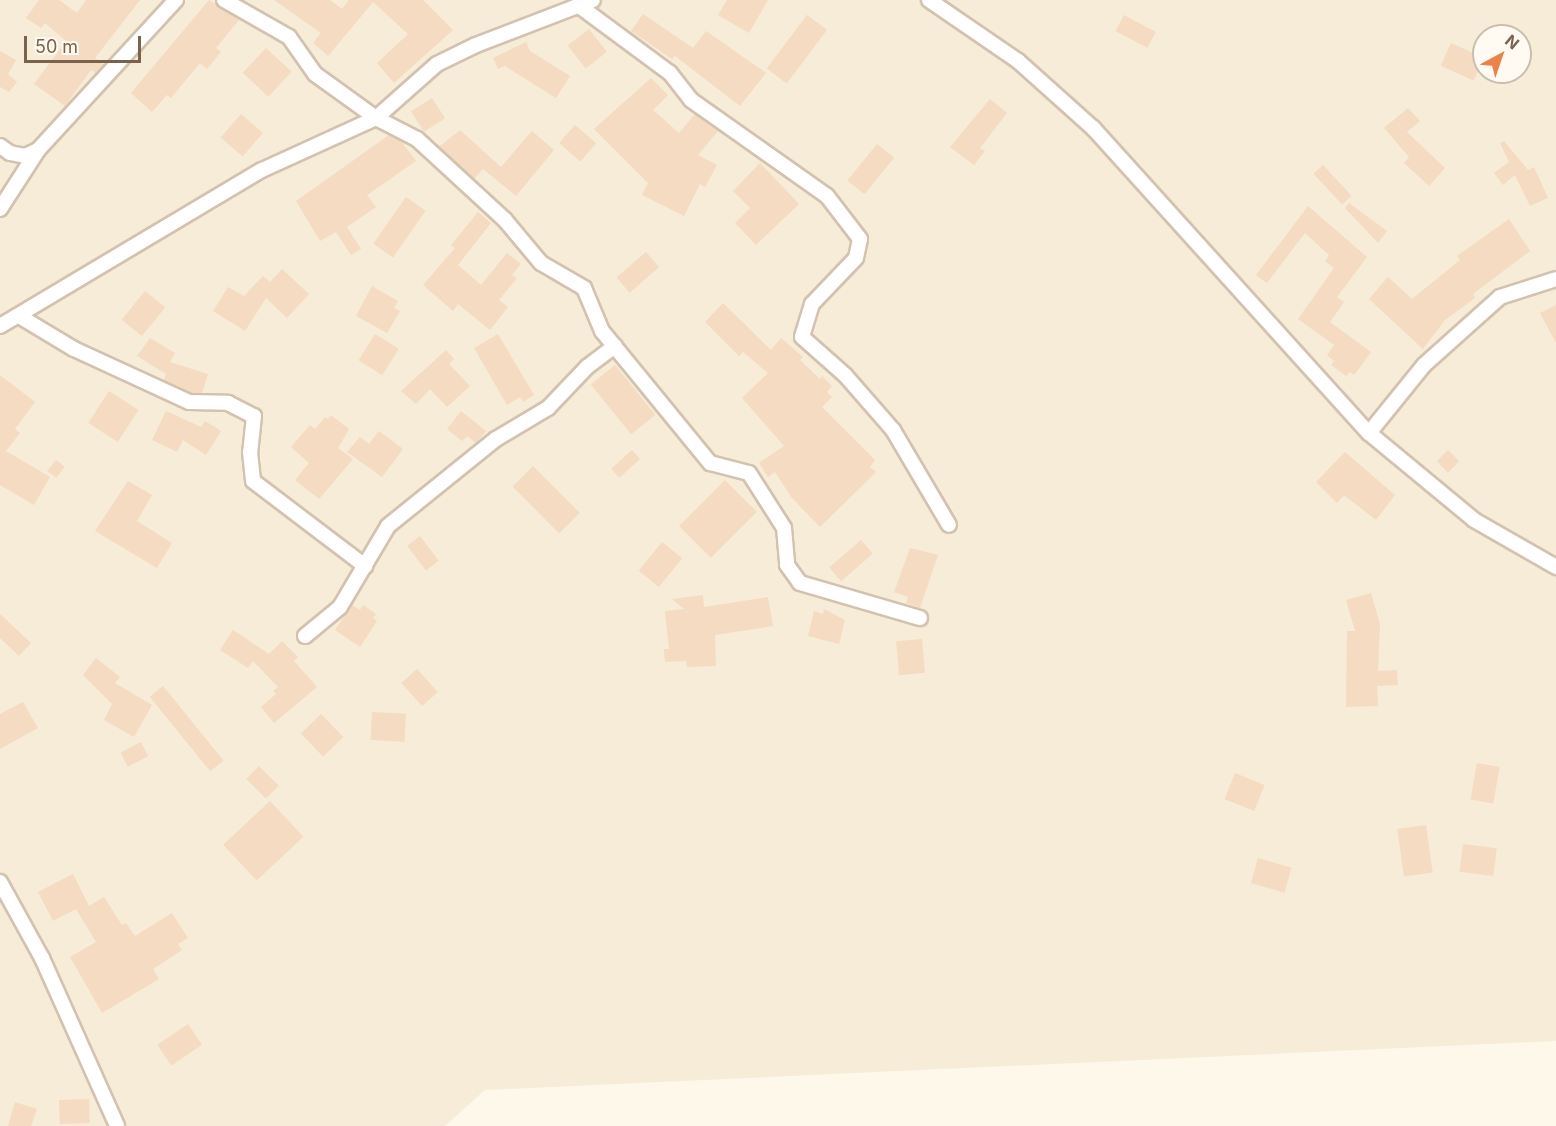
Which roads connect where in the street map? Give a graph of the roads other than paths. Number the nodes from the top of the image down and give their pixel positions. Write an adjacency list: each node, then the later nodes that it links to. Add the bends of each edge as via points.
1 (176, 0): 8 (street)
2 (224, 0): 6 (street, via 289,37 315,74)
3 (593, 0): 5 (street)
4 (929, 0): 14 (street, via 1018,61 1093,129)
5 (578, 5): 6 (street, via 436,64); 15 (street, via 670,73 691,100 827,196 860,239 856,258 812,304 802,337 845,375 893,430)
6 (376, 118): 11 (street, via 262,170); 13 (street, via 417,140 505,220 541,263 584,288 602,331)
7 (0, 146): 8 (street, via 25,156)
8 (38, 150): 9 (street)
9 (0, 209)
10 (1556, 279): 14 (street, via 1500,297 1424,364)
11 (19, 316): 12 (street); 16 (street, via 74,349 189,402 228,403 254,416 250,452 253,481)
12 (0, 326)
13 (615, 346): 16 (street, via 587,367 548,408 496,439 388,526); 18 (street, via 710,464 749,473 784,528 787,565 800,583)
14 (1369, 433): 17 (street, via 1474,520)
15 (949, 525)
16 (365, 566): 19 (street, via 340,608)
17 (1556, 567)
18 (920, 618)
19 (305, 636)
20 (0, 882): 21 (street, via 42,958)
21 (117, 1126)

